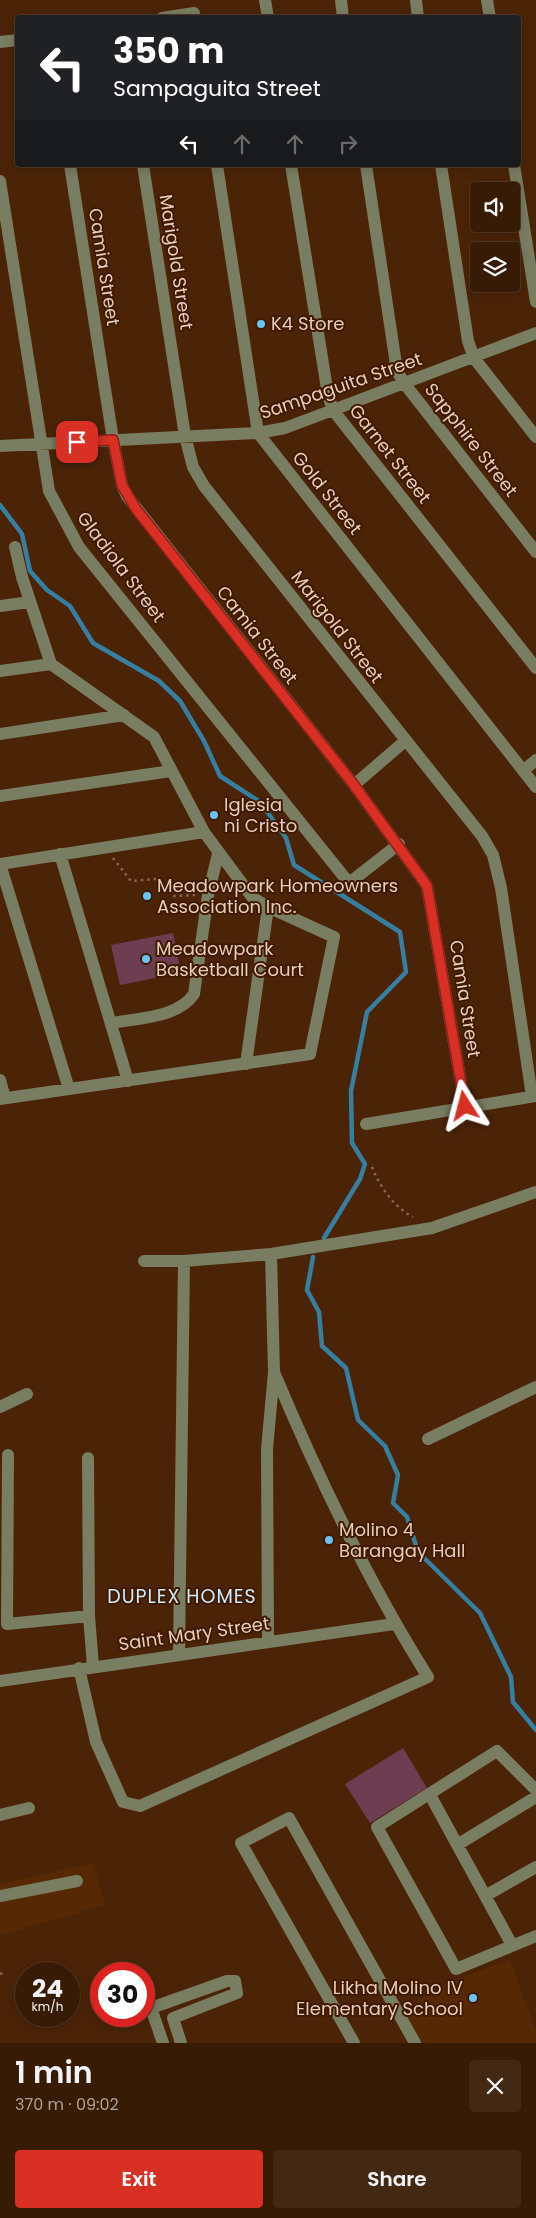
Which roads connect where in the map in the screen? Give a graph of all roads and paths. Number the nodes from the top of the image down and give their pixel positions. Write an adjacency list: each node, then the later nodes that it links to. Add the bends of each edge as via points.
1 (265, 0): 7 (street)
2 (341, 0): 8 (street)
3 (416, 0): 9 (street)
4 (487, 0): 10 (street)
5 (194, 10): 6 (street)
6 (174, 15)
7 (268, 15)
8 (344, 15)
9 (418, 15)
10 (490, 15)
11 (15, 40): 12 (street)
12 (0, 42)
13 (70, 167): 29 (street, Camia Street)
14 (143, 167): 27 (street, Marigold Street)
15 (217, 167): 26 (street, Gold Street)
16 (291, 167): 25 (street, Garnet Street, via 328,395)
17 (366, 167): 24 (street, Sapphire Street, via 397,371)
18 (441, 167): 23 (street, via 468,341)
19 (514, 167): 21 (street)
20 (0, 181): 30 (street, Gladiola Street)
21 (536, 302)
22 (536, 333): 23 (street, Sampaguita Street)
23 (474, 358): 24 (street, Sampaguita Street); 28 (street)
24 (404, 383): 25 (street, Sampaguita Street); 33 (street, Sapphire Street)
25 (334, 410): 26 (street, Sampaguita Street); 37 (street, Garnet Street)
26 (258, 434): 27 (street, Sampaguita Street); 43 (street, Gold Street)
27 (185, 436): 29 (street, Sampaguita Street); 41 (street, Marigold Street, via 193,467 204,486)
28 (536, 437)
29 (113, 440): 30 (street, Sampaguita Street); 45 (street, Camia Street, via 122,485 136,509)
30 (42, 444): 31 (street, Sampaguita Street); 49 (street, Gladiola Street, via 49,492 79,547 349,883)
31 (0, 446)
32 (15, 547): 34 (street)
33 (536, 552)
34 (30, 602): 35 (street); 36 (street)
35 (0, 606)
36 (51, 664): 38 (street); 39 (street)
37 (536, 668)
38 (0, 671)
39 (124, 716): 40 (street); 44 (street, via 154,737)
40 (0, 734)
41 (405, 741): 45 (street); 61 (street, Marigold Street, via 493,854)
42 (536, 760): 43 (street)
43 (524, 770): 46 (street, Gold Street)
44 (171, 771): 47 (street); 48 (street)
45 (354, 785): 49 (street, Camia Street)
46 (536, 787)
47 (0, 796)
48 (204, 832): 50 (street); 52 (street)
49 (399, 844): 63 (street, Camia Street, via 427,886)
50 (105, 847): 51 (street); 54 (path, via 131,881 154,879 174,896)
51 (60, 854): 53 (street); 56 (street)
52 (218, 854): 54 (street); 55 (street, via 252,897)
53 (0, 864): 60 (street)
54 (208, 895): 56 (street, via 194,994 188,1004 177,1010)
55 (268, 907): 57 (street); 57 (street, via 334,937 310,1054)
56 (112, 1023): 59 (street)
57 (246, 1064): 59 (street)
58 (0, 1080): 62 (street)
59 (128, 1081): 60 (street)
60 (69, 1089): 62 (street)
61 (534, 1096): 63 (street)
62 (3, 1099)
63 (465, 1106): 64 (street)
64 (366, 1124)
65 (372, 1167): 67 (path, via 390,1197 404,1212)
66 (536, 1192): 67 (street)
67 (432, 1228): 68 (street)
68 (271, 1254): 70 (street); 71 (street)
69 (144, 1261): 70 (street)
70 (184, 1261): 81 (street)
71 (274, 1372): 79 (street, via 312,1463); 80 (street, via 267,1448)
72 (536, 1387): 75 (street)
73 (26, 1394): 74 (street)
74 (0, 1407)
75 (428, 1439)
76 (8, 1455): 78 (street, via 7,1624)
77 (88, 1458): 78 (street)
78 (89, 1616): 82 (street)
79 (394, 1624): 80 (street, Saint Mary Street); 83 (street, via 428,1677 140,1806 123,1802 100,1750)
80 (268, 1642): 81 (street, Saint Mary Street)
81 (179, 1654): 82 (street, Saint Mary Street)
82 (93, 1666): 83 (street, Saint Mary Street)
83 (80, 1668): 84 (street, Saint Mary Street)
84 (0, 1681)
85 (536, 1790): 86 (street, via 498,1751)
86 (430, 1795): 90 (street); 96 (street, via 377,1827 456,1969)
87 (536, 1797): 90 (street)
88 (29, 1808): 89 (street)
89 (0, 1815)
90 (457, 1845): 94 (street)
91 (536, 1867): 94 (street)
92 (77, 1880): 93 (street)
93 (0, 1896)
94 (485, 1896): 96 (street)
95 (536, 1936): 96 (street)
96 (512, 1945)
97 (163, 2043): 98 (street, via 151,2008 235,1981 237,1993 174,2018)
98 (181, 2043)
99 (354, 2043): 100 (street, via 241,1843 289,1818)
100 (415, 2043)

